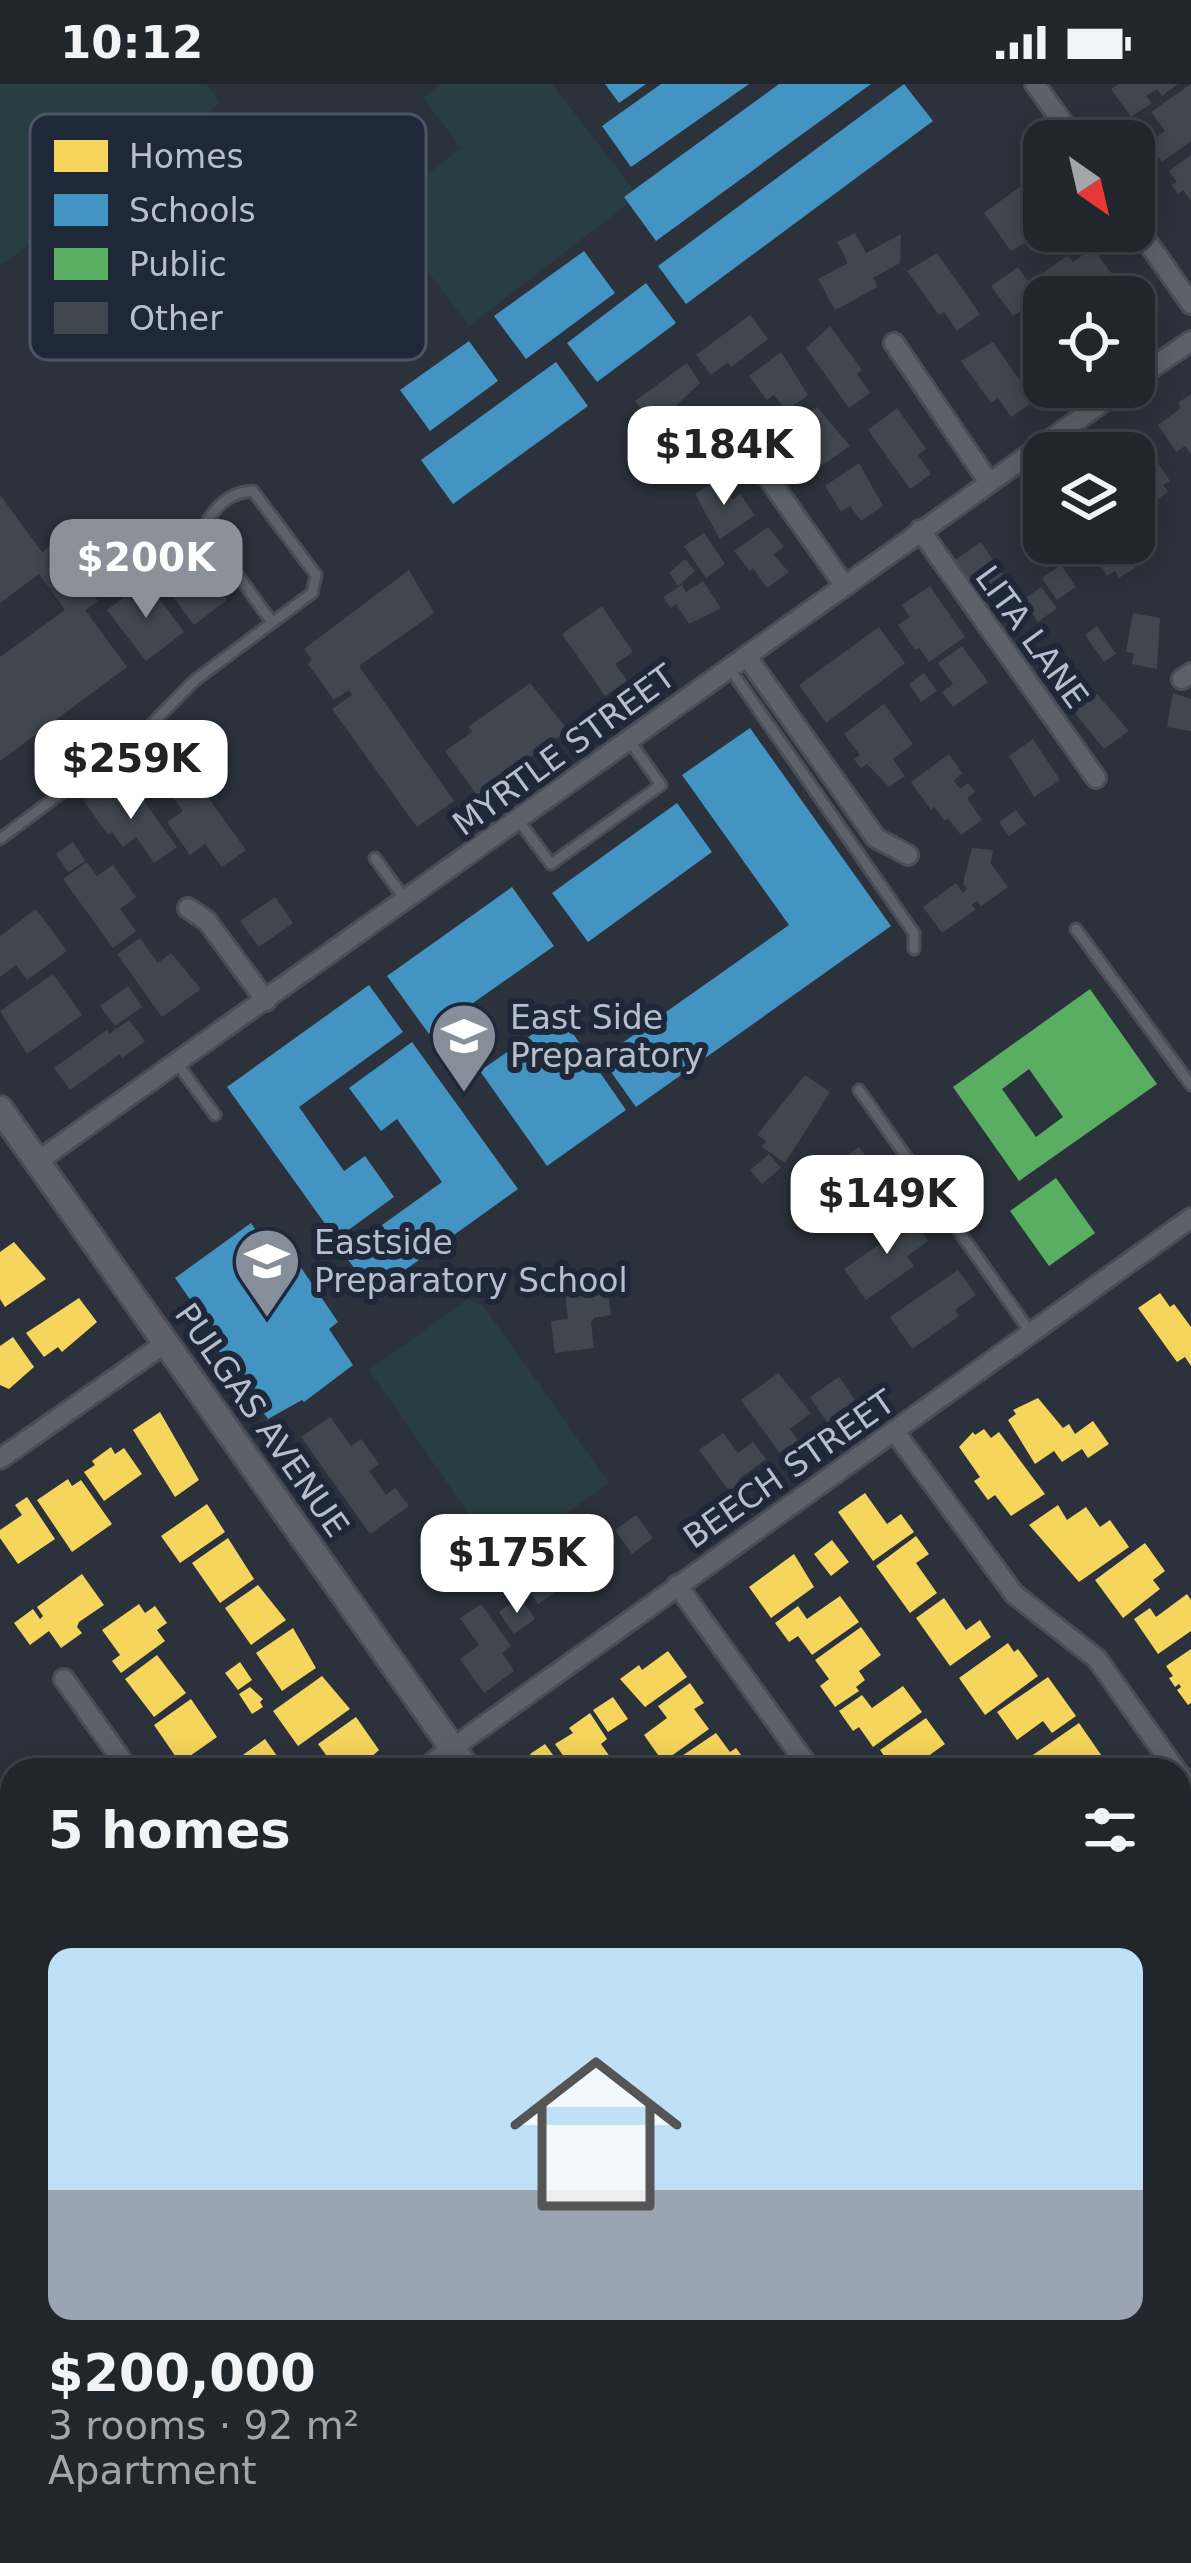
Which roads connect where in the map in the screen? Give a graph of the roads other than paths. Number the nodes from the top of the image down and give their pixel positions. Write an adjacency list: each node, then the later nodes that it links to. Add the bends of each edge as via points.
1 (1041, 86): 2 (street)
2 (1063, 120)
3 (1154, 252): 4 (street)
4 (1191, 304)
5 (1191, 341): 7 (street)
6 (894, 343): 10 (street)
7 (1155, 366)
8 (1094, 408): 10 (street, MYRTLE STREET)
9 (741, 440): 12 (street)
10 (988, 481): 11 (street, MYRTLE STREET)
11 (920, 530): 12 (street, MYRTLE STREET); 17 (street, LITA LANE)
12 (844, 585): 14 (street, MYRTLE STREET)
13 (271, 621): 13 (lane, via 312,593 316,575 254,491 241,491 207,521); 19 (lane, via 148,728)
14 (747, 657): 15 (street, MYRTLE STREET); 20 (street, via 876,838)
15 (730, 669): 16 (street, MYRTLE STREET); 25 (lane, via 914,933)
16 (629, 740): 18 (street, MYRTLE STREET); 18 (lane, via 661,785 624,812 551,864)
17 (1096, 778)
18 (518, 820): 22 (street, MYRTLE STREET)
19 (0, 838)
20 (908, 855)
21 (375, 858): 22 (lane)
22 (406, 901): 26 (street, MYRTLE STREET)
23 (188, 908): 26 (street, via 207,921)
24 (1076, 929): 28 (lane)
25 (914, 949)
26 (266, 1000): 27 (street, MYRTLE STREET)
27 (177, 1063): 31 (lane); 32 (street, MYRTLE STREET)
28 (1191, 1085)
29 (859, 1090): 34 (lane)
30 (0, 1108): 32 (street, PULGAS AVENUE)
31 (215, 1115)
32 (38, 1161): 35 (street, PULGAS AVENUE)
33 (1191, 1218): 34 (street, BEECH STREET)
34 (1031, 1333): 36 (street, BEECH STREET)
35 (167, 1342): 37 (street); 40 (street, PULGAS AVENUE)
36 (894, 1431): 38 (street, BEECH STREET); 45 (street, via 1014,1594 1097,1659)
37 (0, 1459)
38 (676, 1585): 40 (street, BEECH STREET); 44 (street)
39 (64, 1679): 41 (street)
40 (452, 1748): 42 (street, BEECH STREET); 43 (street, PULGAS AVENUE)
41 (120, 1758)
42 (438, 1758)
43 (459, 1758)
44 (802, 1758)
45 (1167, 1758)

